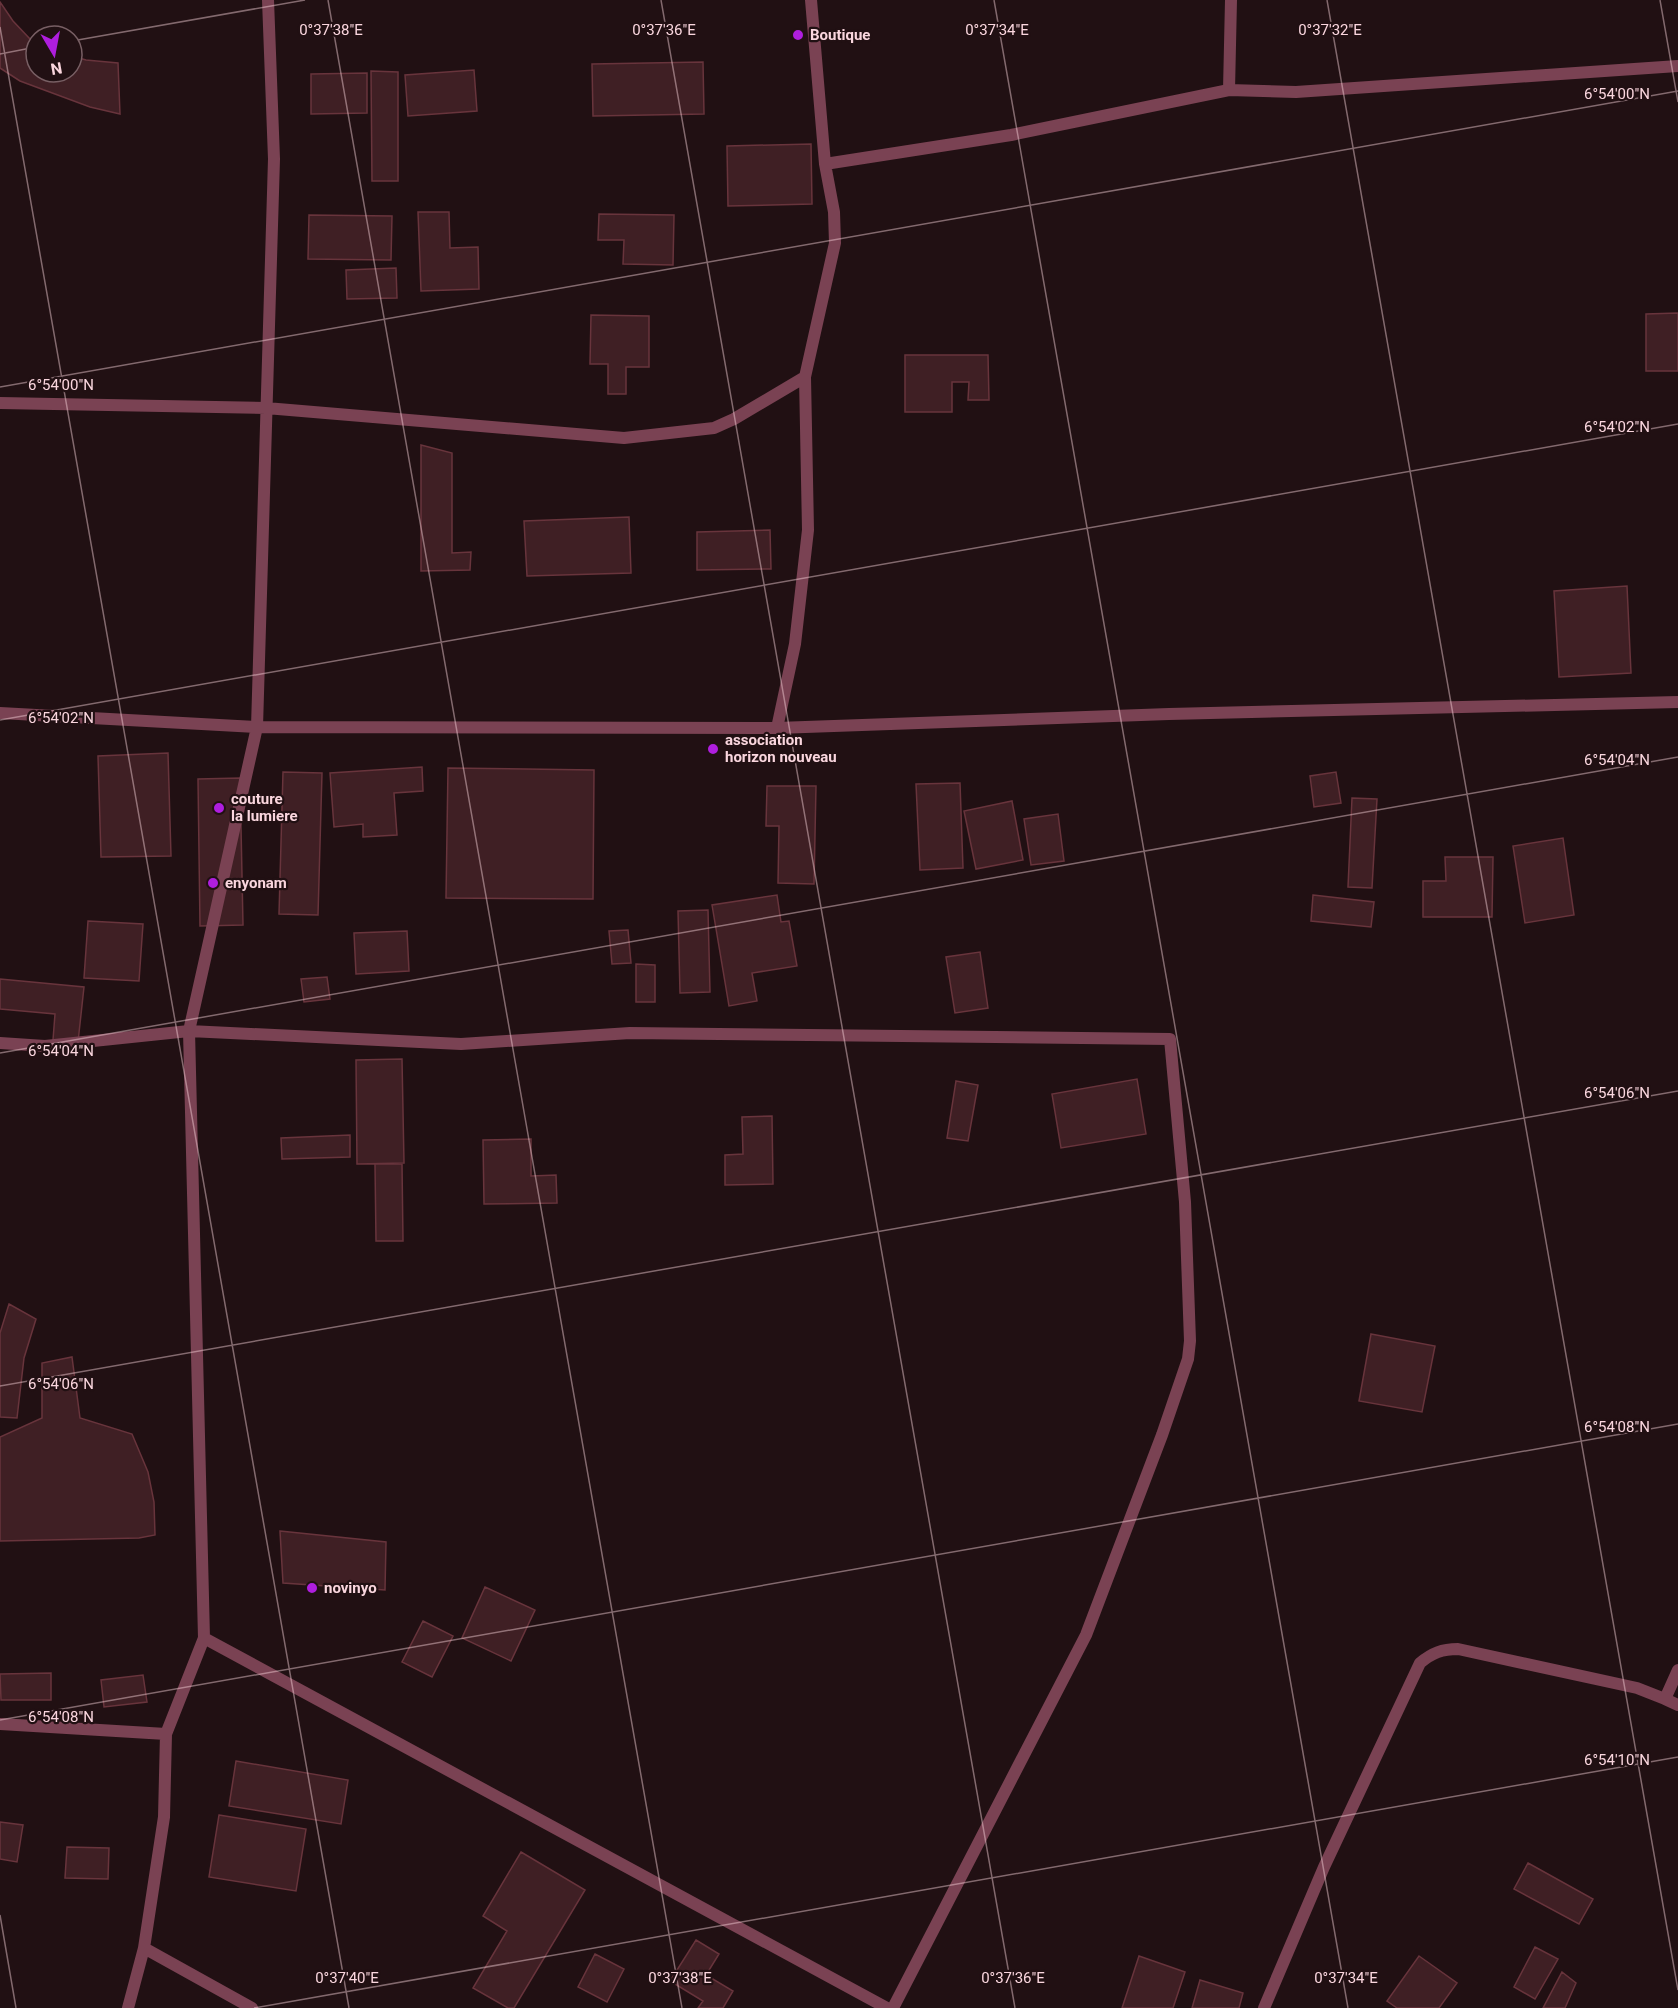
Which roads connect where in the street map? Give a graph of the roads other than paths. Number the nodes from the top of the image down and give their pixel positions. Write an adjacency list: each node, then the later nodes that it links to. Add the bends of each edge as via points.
1 (268, 0): 9 (street, via 274,159)
2 (811, 0): 6 (street)
3 (1231, 0): 5 (street)
4 (1678, 66): 5 (street, via 1296,92)
5 (1229, 90): 6 (street, via 1011,135)
6 (825, 164): 7 (street, via 835,243)
7 (805, 377): 9 (street, via 714,428 624,438); 13 (street, via 808,530 795,644)
8 (0, 403): 9 (street)
9 (266, 408): 12 (street)
10 (1678, 702): 13 (street)
11 (0, 713): 12 (street)
12 (257, 727): 13 (street); 14 (street)
13 (777, 728)
14 (189, 1031): 15 (street, via 45,1046); 16 (street); 26 (street, via 461,1044 630,1033 1170,1039 1185,1202 1188,1359 1086,1635)
15 (0, 1042)
16 (204, 1638): 21 (street); 25 (street)
17 (1678, 1670): 18 (street)
18 (1665, 1699): 19 (street); 27 (street, via 1637,1688 1458,1649 1430,1655 1420,1664 1344,1824)
19 (1678, 1705)
20 (0, 1724): 21 (street)
21 (166, 1734): 22 (street, via 164,1817)
22 (144, 1948): 23 (street); 24 (street)
23 (128, 2008)
24 (252, 2008)
25 (887, 2008)
26 (892, 2008)
27 (1264, 2008)

